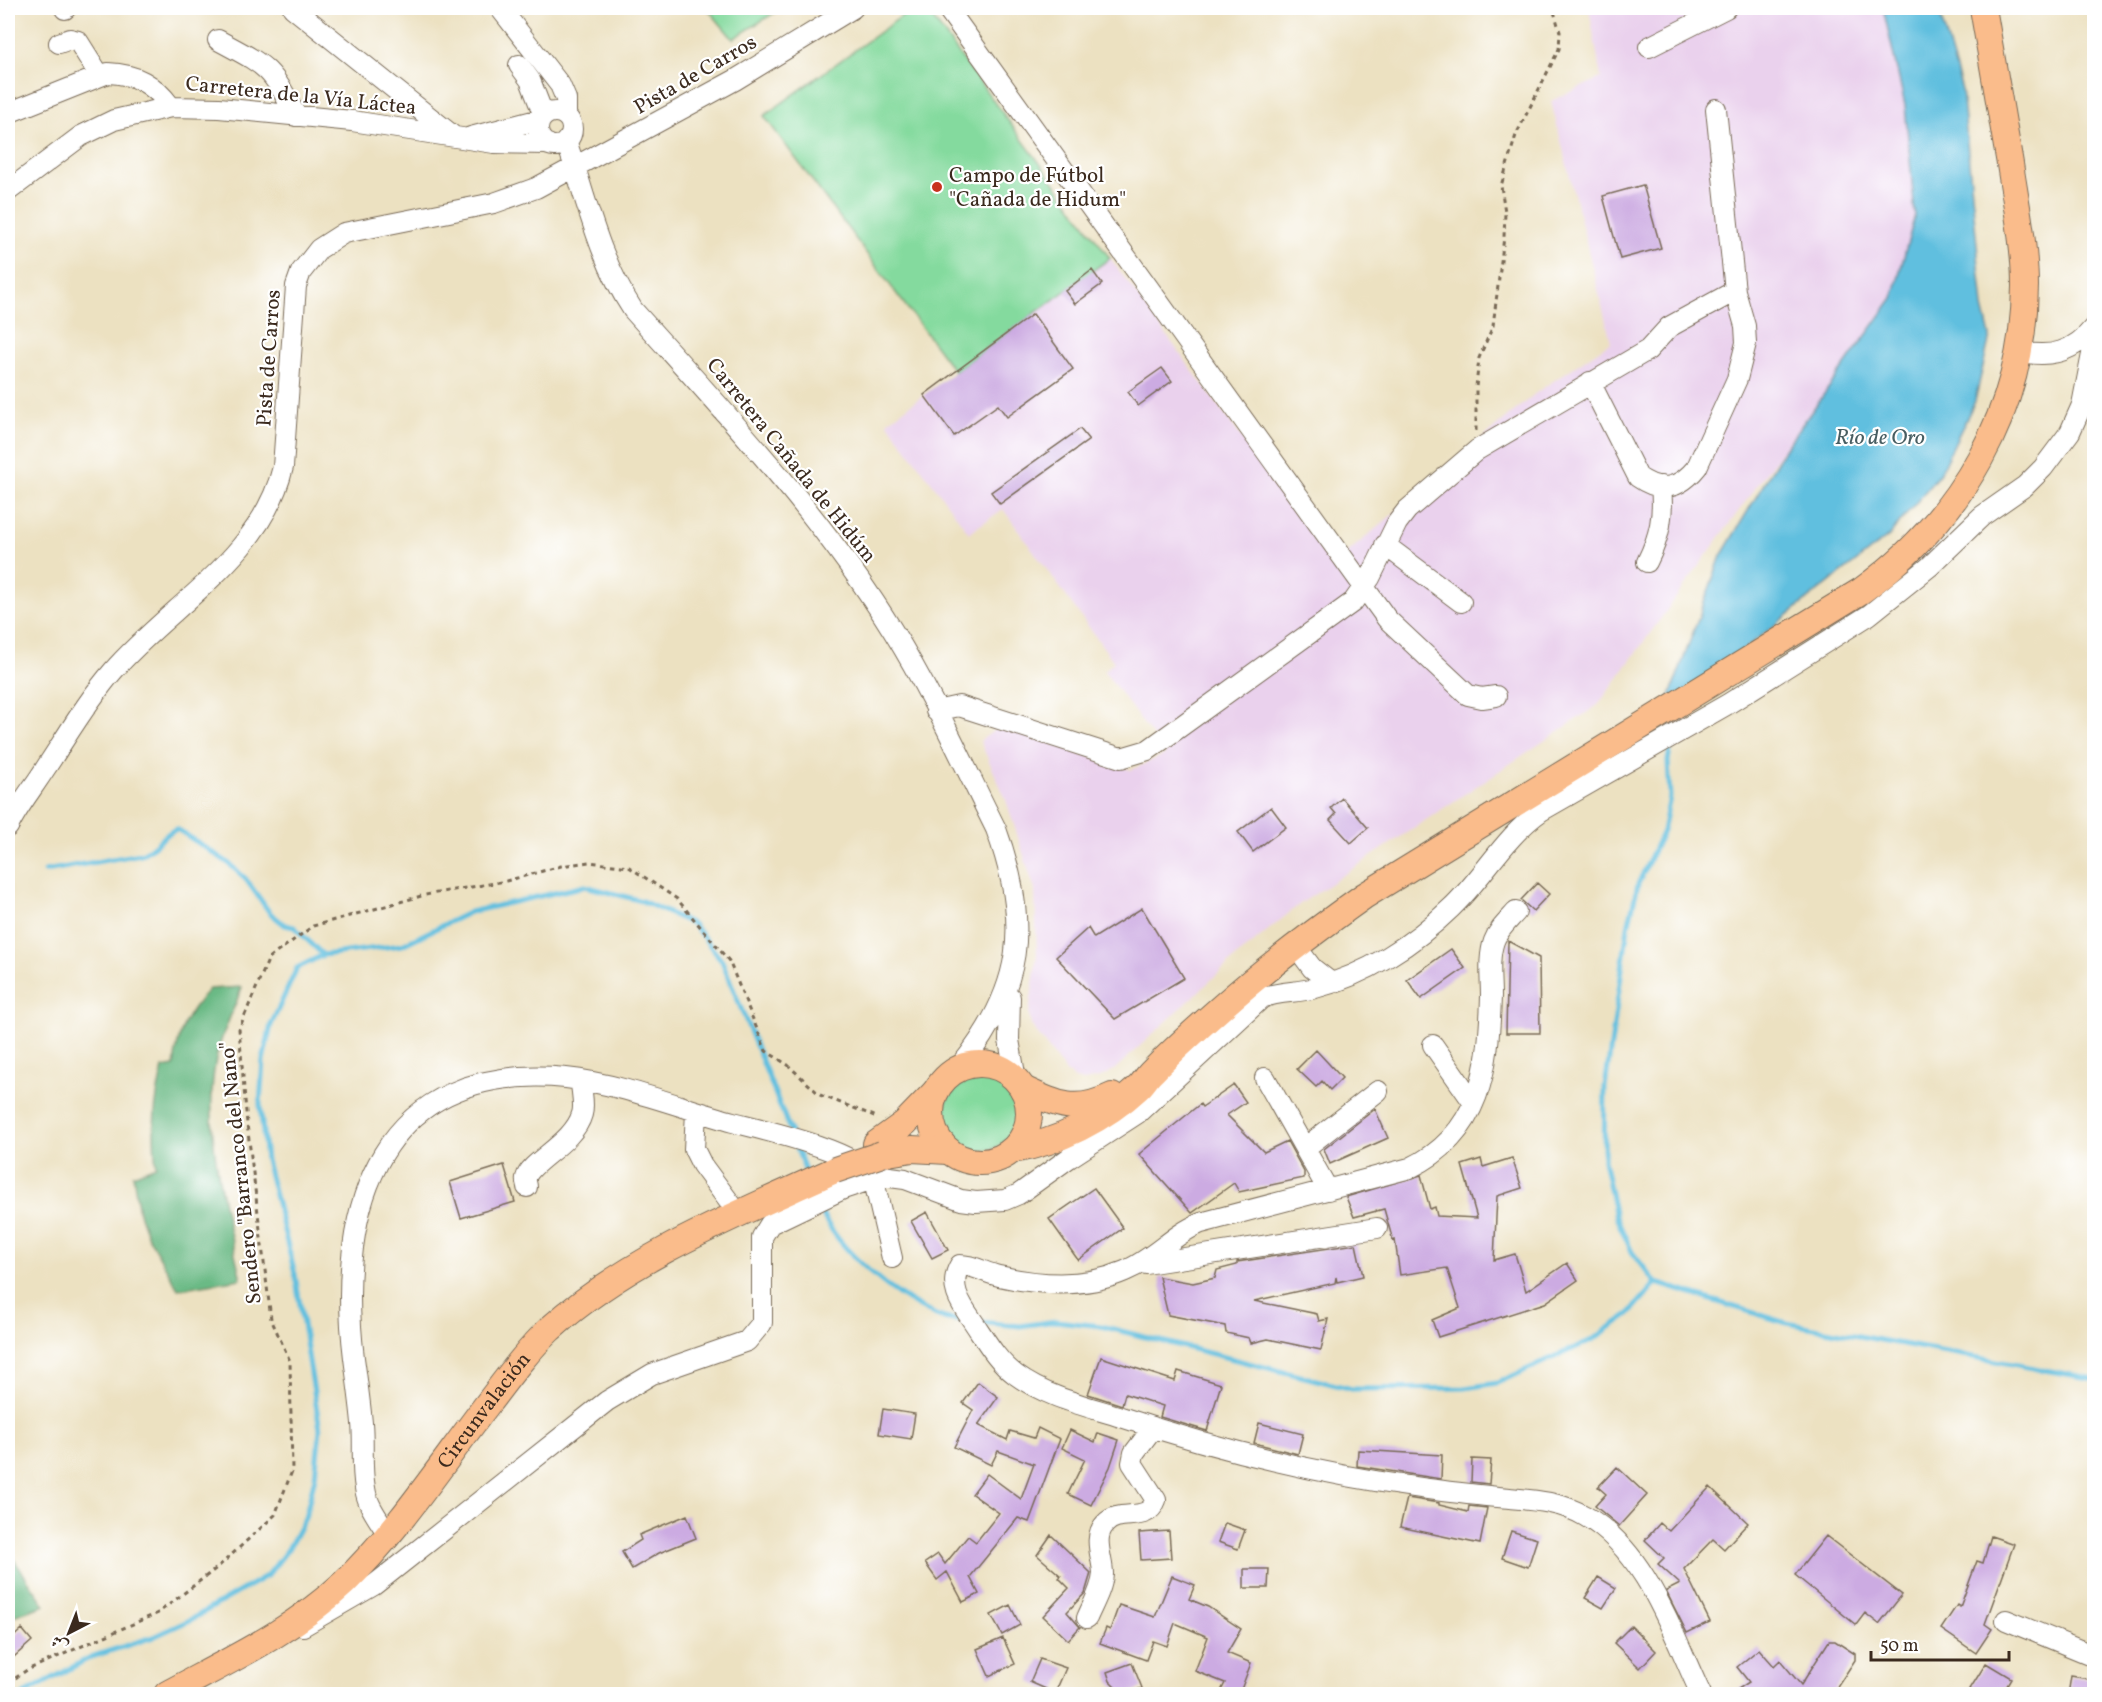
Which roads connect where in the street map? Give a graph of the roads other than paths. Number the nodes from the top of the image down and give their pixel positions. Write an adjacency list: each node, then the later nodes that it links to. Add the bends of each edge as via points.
1 (293, 8): 17 (street)
2 (500, 8): 16 (street, via 560,85 566,99)
3 (853, 8): 19 (street, Pista de Carros, via 735,80)
4 (947, 8): 29 (street)
5 (1726, 8): 9 (street)
6 (1983, 8): 24 (main road, via 2022,244 2024,295)
7 (218, 40): 15 (street, via 269,69)
8 (59, 43): 11 (street, via 78,41)
9 (1649, 47)
10 (519, 64): 16 (street)
11 (100, 75): 12 (street, via 137,77 161,93); 14 (street)
12 (171, 106): 15 (street, Carretera de la Vía Láctea); 20 (street, Carretera de la Vía Láctea, via 114,120 81,136)
13 (1716, 109): 21 (street)
14 (8, 114)
15 (296, 116): 17 (street, Carretera de la Vía Láctea)
16 (550, 116): 17 (street, Carretera de la Vía Láctea); 18 (street, Carretera Cañada de Hidúm, via 539,133); 18 (street, via 572,131)
17 (461, 137): 18 (street, Carretera de la Vía Láctea, via 494,143)
18 (557, 143): 19 (street, Carretera Cañada de Hidúm)
19 (576, 168): 32 (street, Carretera Cañada de Hidúm, via 601,253 633,310 754,445 842,555 894,633); 33 (street, Pista de Carros, via 494,203 344,233 309,260 296,286 284,467 265,517 244,545 113,671 90,699)
20 (10, 186)
21 (1735, 291): 25 (street, via 1669,327 1653,347); 26 (street, via 1746,343 1737,379 1698,467 1676,486)
22 (2094, 327): 24 (street, via 2084,339 2060,352 2035,355)
23 (2094, 344): 36 (street, via 2082,405 2070,432 2025,486 1982,516 1929,567 1869,615 1728,704 1541,811 1520,826 1452,907 1414,940 1376,964)
24 (2019, 351): 35 (main road, via 1994,429 1954,503 1887,572 1364,896)
25 (1590, 382): 26 (street, via 1638,477); 27 (street, via 1477,450 1407,510)
26 (1661, 486): 28 (street, via 1663,512 1658,538)
27 (1385, 545): 29 (street); 30 (street)
28 (1647, 562)
29 (1364, 588): 31 (street, via 1387,619 1456,686 1468,695); 32 (street, via 1353,602 1148,750 1133,756 1110,756 959,706)
30 (1461, 602)
31 (1496, 696)
32 (936, 711): 37 (street, Carretera Cañada de Hidúm, via 996,829 1007,859 1016,922)
33 (8, 826)
34 (1516, 912): 46 (street, via 1498,932 1492,952 1489,1049)
35 (1295, 945): 36 (street, via 1312,968); 40 (main road)
36 (1330, 982): 53 (street, via 1262,998 1138,1113 1019,1194 1005,1200 976,1202)
37 (1009, 985): 39 (street, via 993,1021); 43 (street, via 1009,1040)
38 (1433, 1045): 46 (street)
39 (958, 1068): 43 (main road, via 995,1066); 45 (main road)
40 (1150, 1073): 43 (main road, via 1091,1105 1072,1107 1057,1104); 50 (main road, via 1140,1087 1090,1121 1035,1146)
41 (1265, 1078): 48 (street)
42 (580, 1081): 47 (street); 55 (street, via 583,1112 578,1123 564,1142 531,1170 526,1177); 62 (street, via 548,1077 493,1081 460,1090 425,1109 398,1135 365,1191 350,1258 350,1323 362,1422 364,1489)
43 (1019, 1084): 50 (main road, via 1029,1115 1022,1140)
44 (1378, 1091): 48 (street)
45 (935, 1092): 51 (main road, via 930,1117 933,1130); 52 (main road)
46 (1477, 1093): 56 (street, via 1466,1120 1448,1144 1429,1159 1410,1168)
47 (696, 1112): 52 (street, via 801,1141 857,1161 868,1169); 57 (street, via 694,1149 702,1165)
48 (1305, 1148): 56 (street)
49 (912, 1149): 51 (main road); 52 (main road); 53 (street)
50 (1013, 1150): 51 (main road, via 981,1163)
51 (948, 1151)
52 (877, 1158): 53 (street, via 891,1176); 54 (main road, Circunvalación, bridge); 59 (street)
53 (905, 1179)
54 (839, 1180): 57 (main road, Circunvalación); 65 (street, via 770,1224 762,1237 762,1323 747,1341 652,1374 622,1391 374,1585 324,1616)
55 (527, 1187)
56 (1328, 1190): 60 (street, via 1185,1229)
57 (744, 1213): 62 (main road, Circunvalación, via 608,1285 549,1330 518,1364)
58 (1377, 1228): 60 (street)
59 (892, 1258)
60 (1137, 1265): 61 (street, via 1080,1283 1024,1281 986,1273 973,1265 960,1265 953,1275 962,1305 989,1346 1014,1374 1061,1398)
61 (1154, 1428): 63 (street, via 1134,1453 1132,1463 1156,1500 1145,1514 1115,1517 1105,1524 1099,1535 1103,1573); 68 (street, via 1208,1446 1343,1477 1544,1500 1565,1506 1608,1531 1630,1554)
62 (388, 1534): 65 (main road, Circunvalación, via 344,1583 309,1613)
63 (1087, 1618)
64 (2006, 1620): 66 (street)
65 (262, 1643): 67 (main road, Circunvalación)
66 (2094, 1656)
67 (167, 1695)
68 (1701, 1695)

